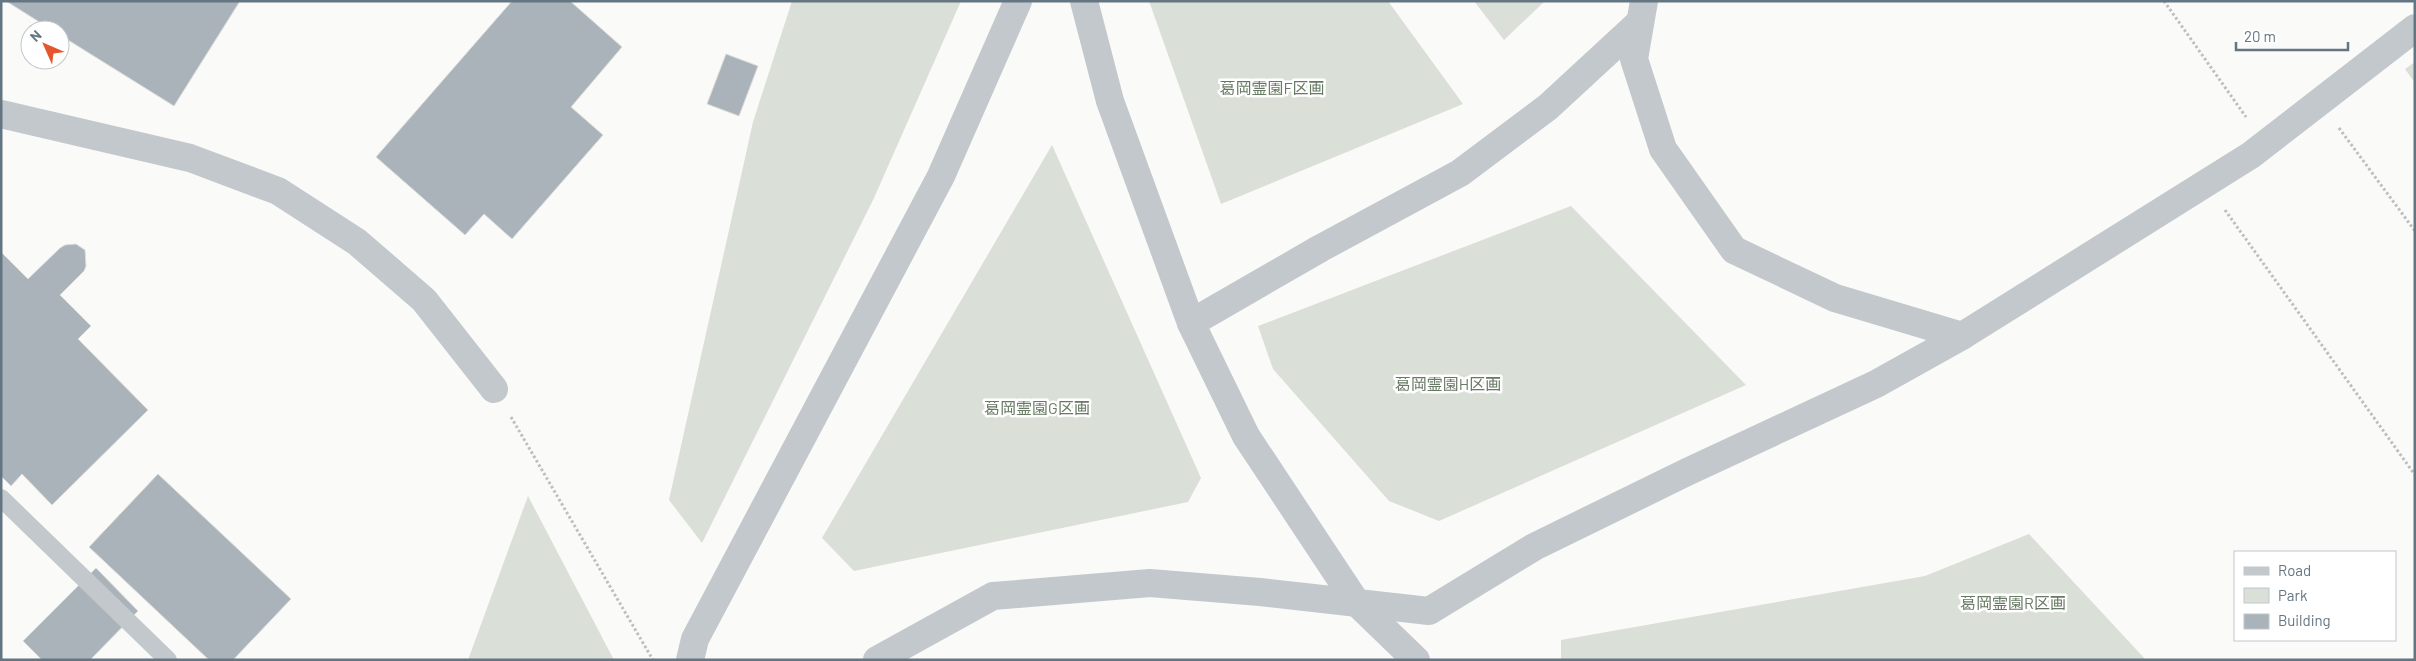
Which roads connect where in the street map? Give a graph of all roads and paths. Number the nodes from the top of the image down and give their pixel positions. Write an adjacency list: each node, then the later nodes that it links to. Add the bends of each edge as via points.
1 (1018, 1): 20 (street, via 941,176 695,639)
2 (1084, 1): 11 (street, via 1110,101)
3 (2164, 1): 8 (path, via 2257,131)
4 (1641, 12): 11 (street, via 1548,108 1460,173); 12 (street, via 1634,59 1663,148 1734,250 1835,298)
5 (2415, 28): 6 (street)
6 (2319, 102): 8 (street); 10 (path)
7 (1, 114): 13 (street, via 190,158 278,191 357,242 424,300)
8 (2263, 145): 9 (street)
9 (2206, 183): 12 (street); 14 (path)
10 (2415, 231)
11 (1191, 323): 16 (street, via 1246,436)
12 (1962, 336): 16 (street, via 1876,384 1534,547 1429,611)
13 (494, 389): 19 (path)
14 (2415, 475)
15 (1, 498): 18 (lane)
16 (1356, 602): 17 (street); 21 (street, via 1150,582 993,596)
17 (1415, 659)
18 (168, 660)
19 (653, 660)
20 (690, 660)
21 (876, 660)

